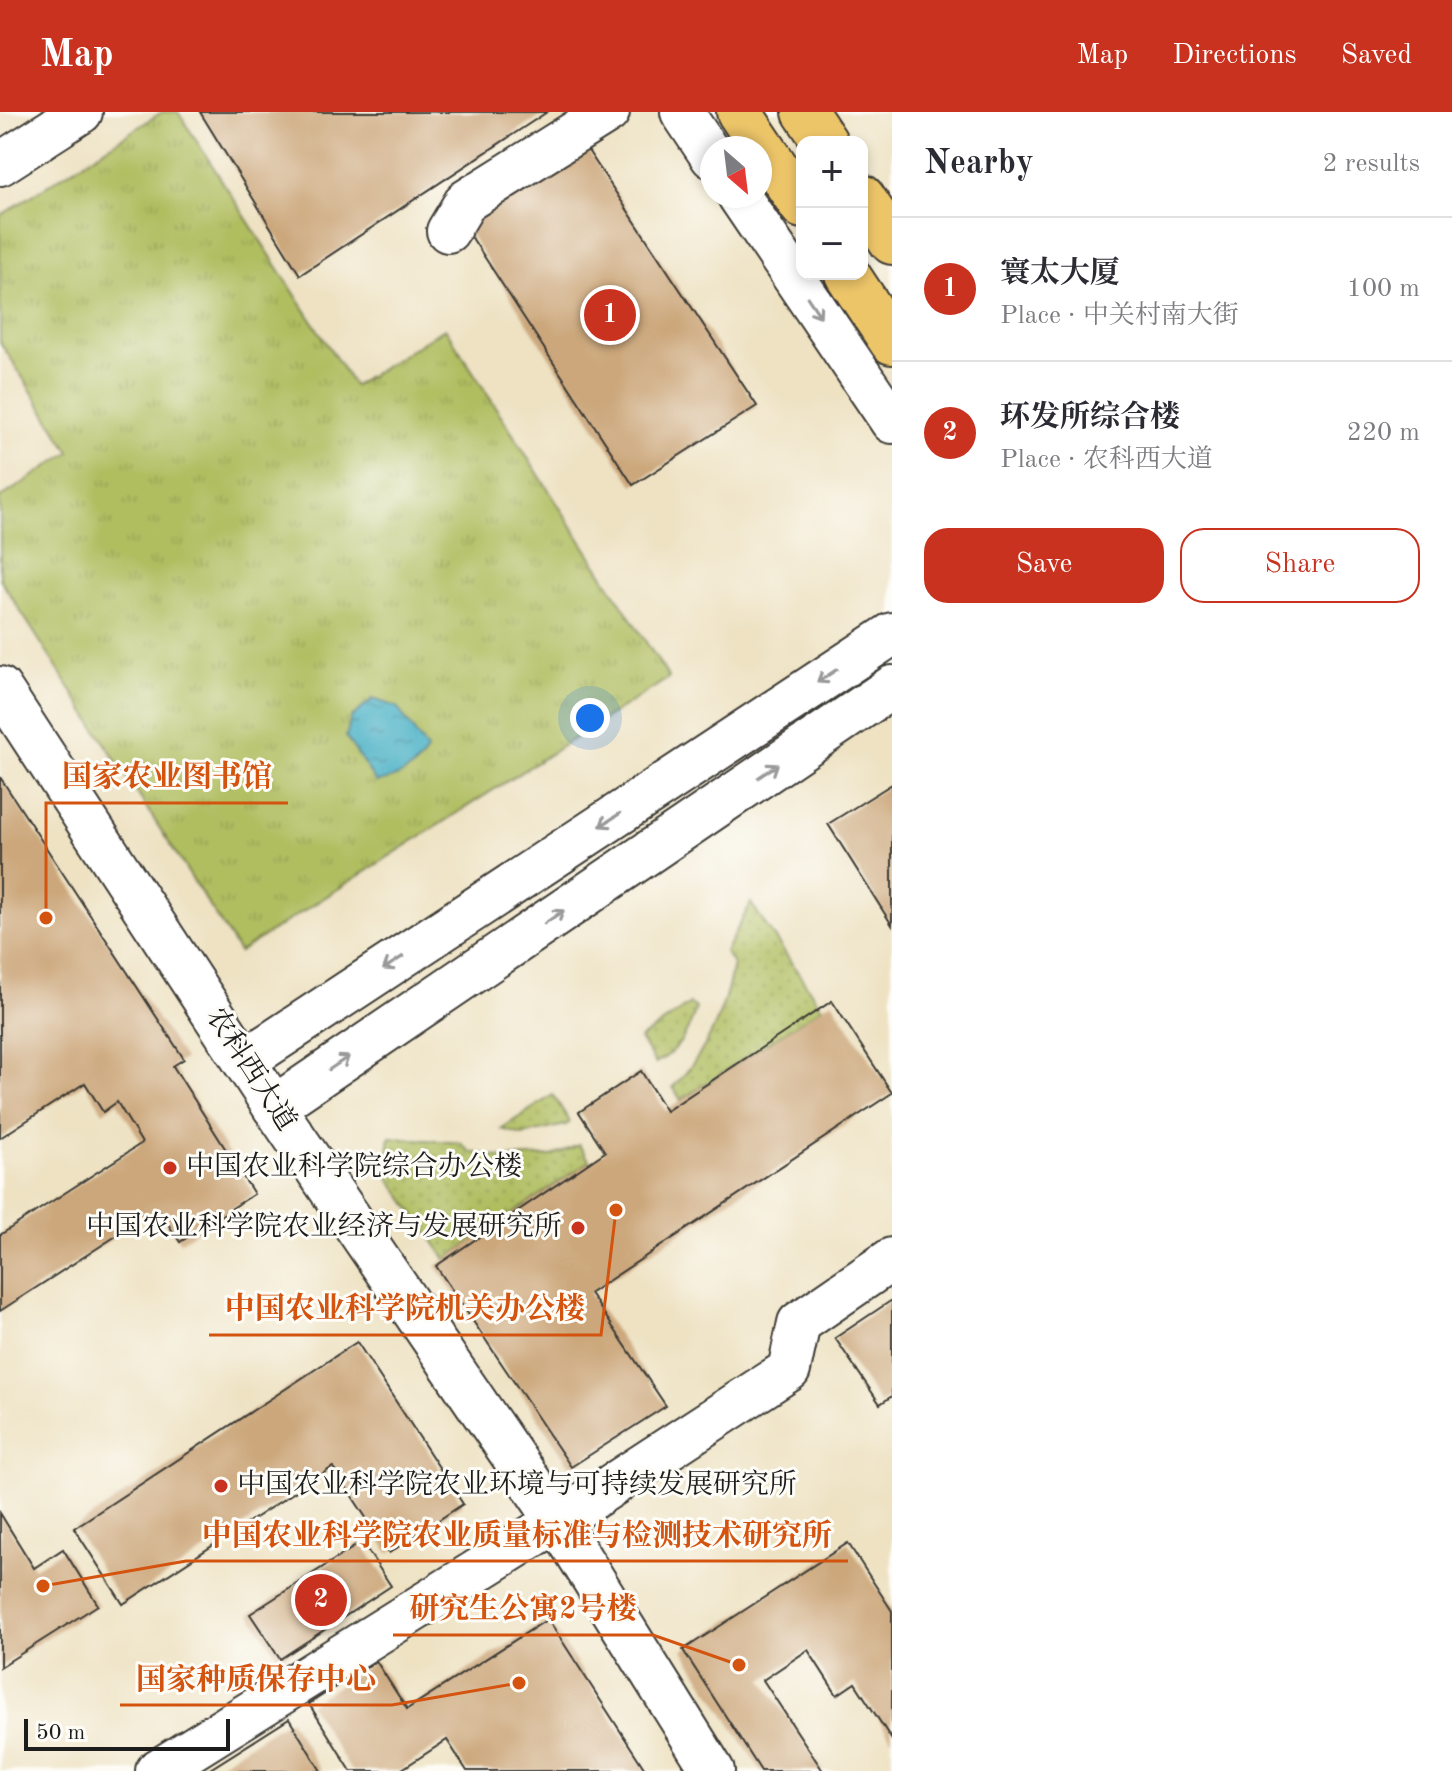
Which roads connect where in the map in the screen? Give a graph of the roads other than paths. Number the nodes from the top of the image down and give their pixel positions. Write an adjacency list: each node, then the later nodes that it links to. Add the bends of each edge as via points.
1 (81, 112): 8 (street)
2 (608, 112): 12 (street, via 466,201)
3 (682, 112): 7 (street)
4 (739, 112): 9 (main road)
5 (805, 112): 6 (main road)
6 (821, 136)
7 (700, 139)
8 (0, 164)
9 (796, 197)
10 (868, 206): 13 (main road)
11 (747, 208): 16 (street, one-way to 16)
12 (448, 231)
13 (892, 242)
14 (851, 280): 15 (main road)
15 (892, 342)
16 (892, 422)
17 (892, 634): 20 (street, one-way to 20)
18 (892, 687): 21 (street, one-way to 18)
19 (3, 698): 20 (street, 农科西大道)
20 (244, 1061): 21 (street, 农科西大道)
21 (274, 1107): 23 (street, 农科西大道)
22 (892, 1259): 23 (street, via 799,1323 789,1370)
23 (557, 1521): 24 (street); 25 (street, 农科西大道)
24 (157, 1771)
25 (713, 1771)

